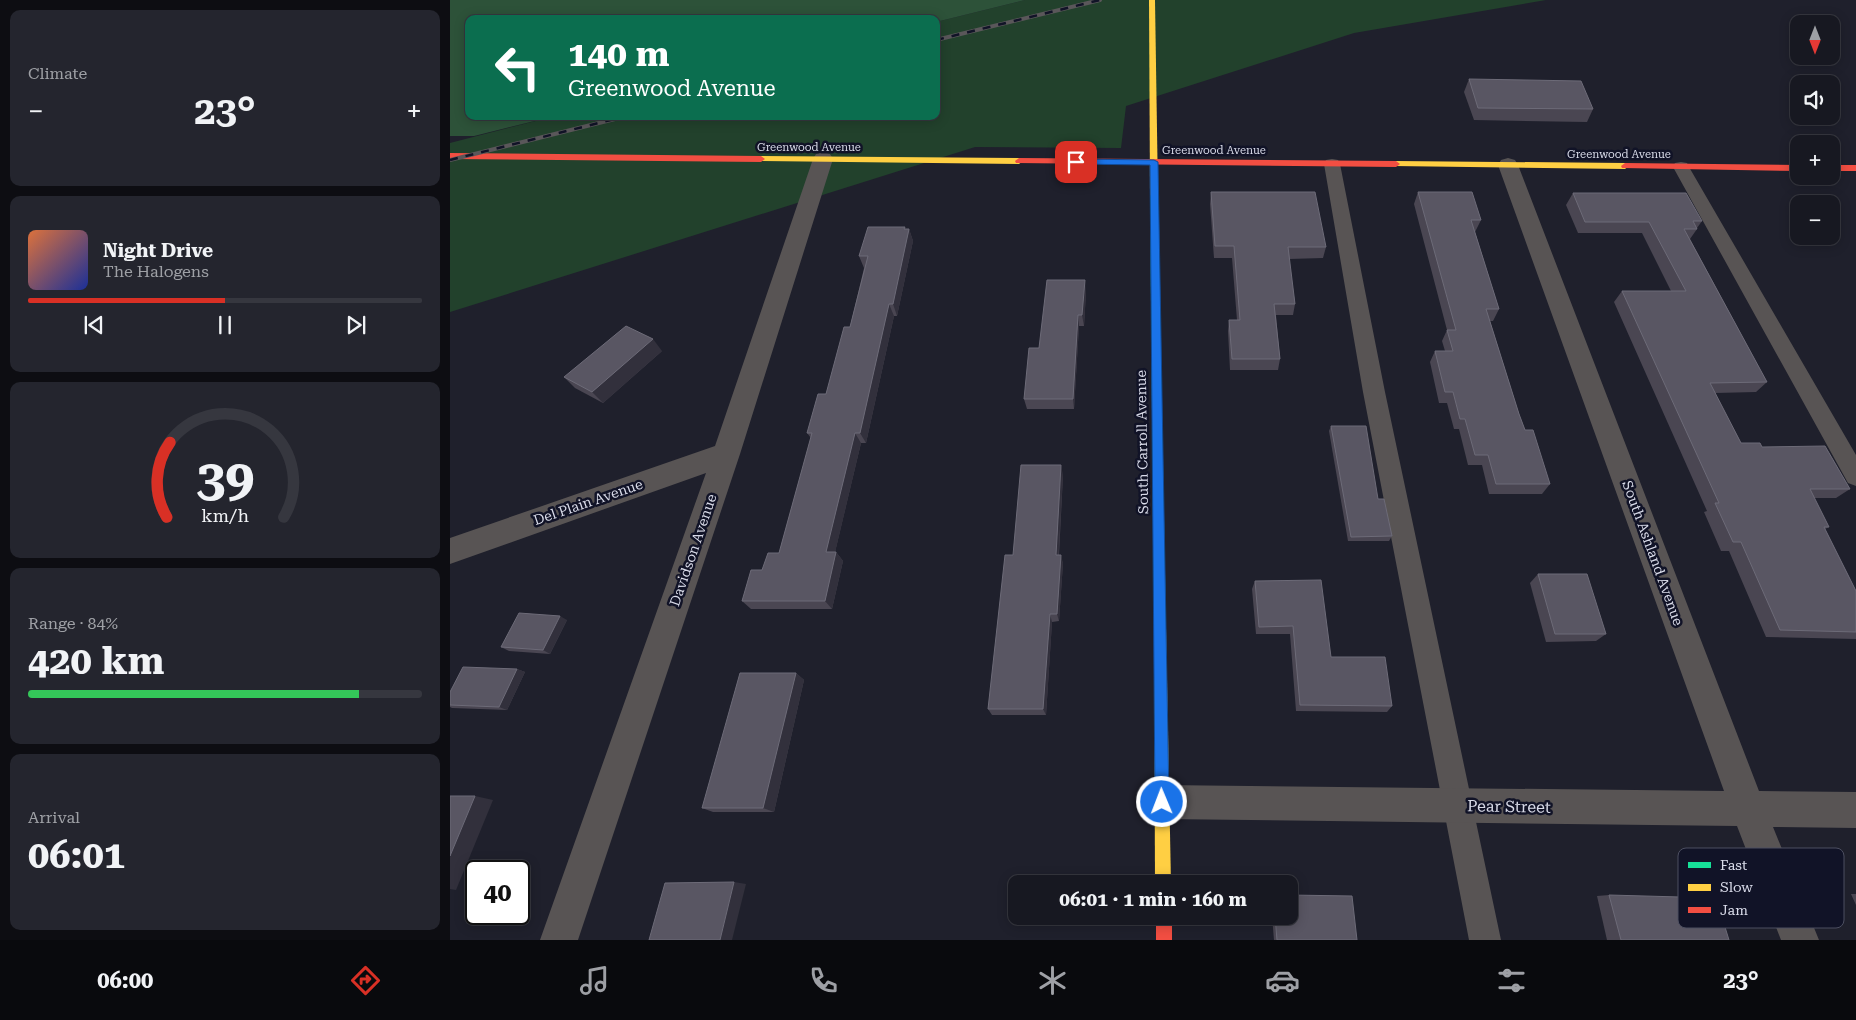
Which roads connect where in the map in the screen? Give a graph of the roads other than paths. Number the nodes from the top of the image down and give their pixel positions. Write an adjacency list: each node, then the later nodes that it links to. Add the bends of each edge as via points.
1 (1152, 0): 4 (street, South Carroll Avenue)
2 (450, 156): 3 (street, Greenwood Avenue)
3 (823, 159): 4 (street, Greenwood Avenue); 11 (street, Davidson Avenue)
4 (1154, 162): 5 (street, Greenwood Avenue); 14 (street, South Carroll Avenue)
5 (1332, 164): 6 (street, Greenwood Avenue); 15 (lane)
6 (1508, 165): 7 (street, Greenwood Avenue); 16 (street, South Ashland Avenue)
7 (1681, 167): 8 (street, Greenwood Avenue); 12 (lane)
8 (1790, 168)
9 (1840, 168): 10 (street)
10 (1856, 168)
11 (726, 454): 13 (street, Del Plain Avenue); 22 (street, Davidson Avenue)
12 (1856, 476)
13 (450, 551)
14 (1162, 802): 15 (street, Pear Street); 19 (street, South Carroll Avenue)
15 (1456, 806): 16 (street, Pear Street); 24 (lane)
16 (1748, 809): 17 (street, Pear Street); 18 (street, South Ashland Avenue)
17 (1856, 810)
18 (1763, 848)
19 (1163, 875)
20 (1164, 925): 23 (street)
21 (1795, 928): 25 (street, South Ashland Avenue)
22 (558, 940)
23 (1164, 940)
24 (1484, 940)
25 (1800, 940)

